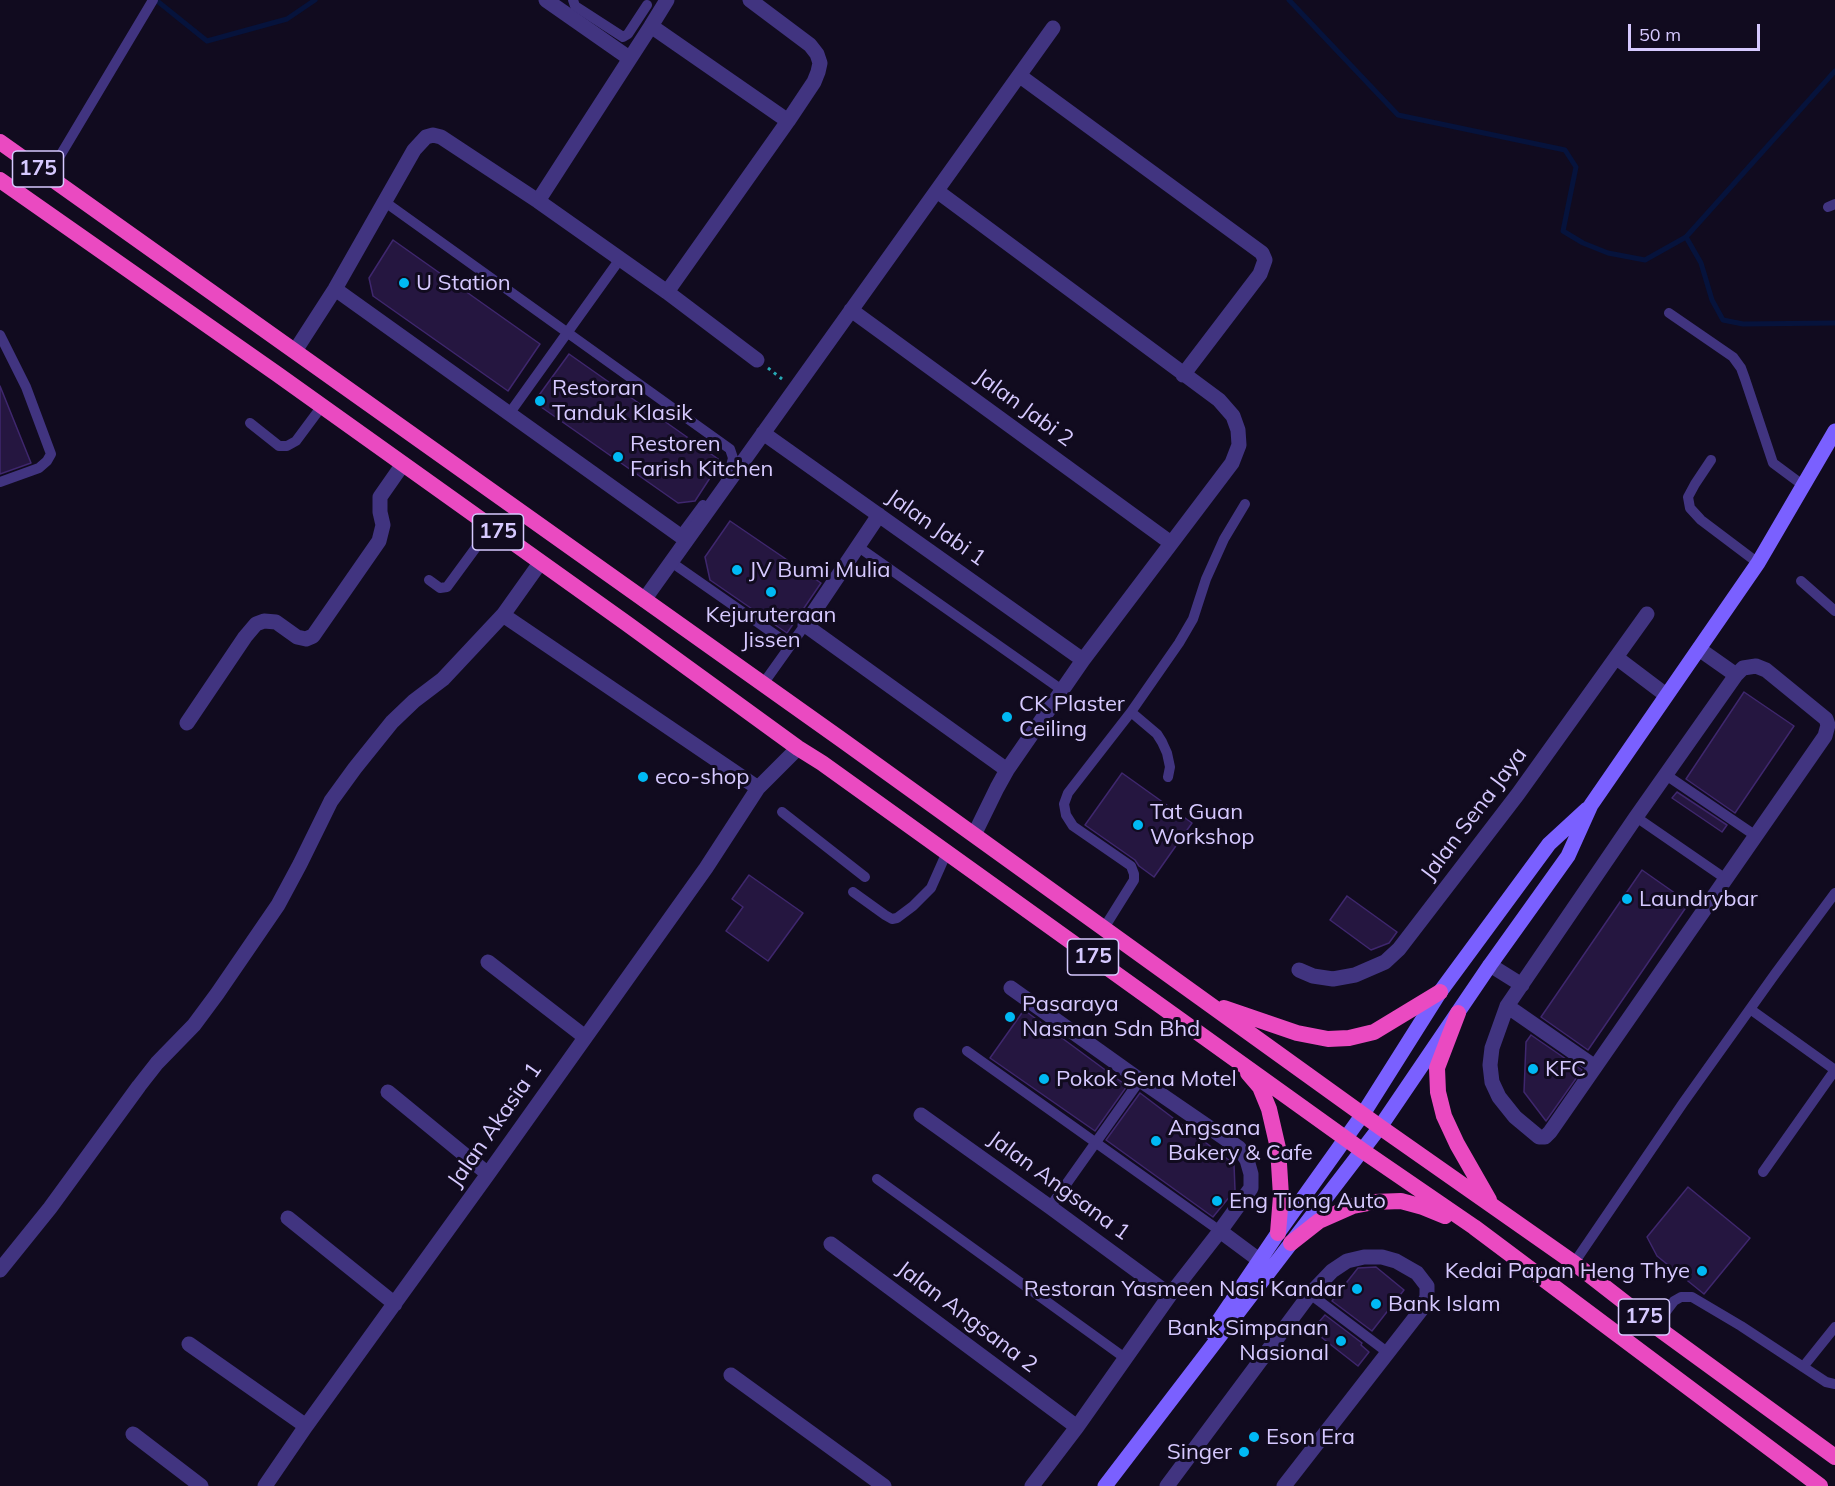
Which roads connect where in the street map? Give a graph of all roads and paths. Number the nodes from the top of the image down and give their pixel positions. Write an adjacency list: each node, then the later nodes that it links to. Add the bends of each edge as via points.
1 (153, 0): 11 (lane)
2 (546, 0): 7 (street)
3 (573, 0): 5 (lane, via 575,6 623,37)
4 (750, 0): 9 (street, via 810,45 820,63 814,82)
5 (653, 9): 7 (street); 9 (street)
6 (1053, 28): 8 (street)
7 (629, 58): 14 (street)
8 (1020, 76): 13 (street); 25 (street, via 1262,253 1265,260 1260,274)
9 (788, 121): 18 (street)
10 (0, 142): 11 (highway, 175)
11 (48, 176): 23 (highway, 175)
12 (0, 181): 27 (highway, 175)
13 (936, 191): 19 (street); 25 (street)
14 (538, 201): 15 (street, via 433,135 414,150); 16 (street)
15 (385, 202): 17 (street); 21 (lane)
16 (620, 259): 18 (street); 21 (lane)
17 (335, 289): 23 (street); 28 (street)
18 (667, 292): 24 (street)
19 (851, 309): 26 (street); 40 (street, Jalan Jabi 2)
20 (1669, 314): 35 (lane, via 1733,357 1741,368 1773,463)
21 (568, 333): 28 (lane); 39 (lane, via 730,449 731,466)
22 (0, 335): 34 (lane, via 26,387 51,454 39,468)
23 (295, 351): 47 (highway, 175)
24 (757, 360): 26 (path)
25 (1183, 375): 40 (street, via 1219,400 1233,416 1239,445 1232,463)
26 (795, 388): 31 (street)
27 (322, 406): 29 (lane, via 296,441 287,446 279,446); 33 (highway, 175)
28 (509, 414): 39 (street)
29 (250, 423)
30 (1835, 431): 35 (main road)
31 (763, 433): 37 (street, Jalan Jabi 1); 39 (street)
32 (1712, 460): 44 (lane, via 1688,497 1690,507 1701,520)
33 (403, 464): 38 (highway, 175); 61 (street, via 380,497 383,525 379,541 313,636 297,637 276,622 256,624)
34 (0, 482)
35 (1804, 486): 44 (main road)
36 (1245, 504): 60 (lane, via 1224,539 1193,619)
37 (879, 515): 41 (street); 55 (street, Jalan Jabi 1)
38 (491, 526): 43 (highway, 175); 45 (lane, via 447,587 440,588)
39 (683, 538): 42 (street)
40 (1171, 543): 55 (street)
41 (857, 546): 51 (street); 58 (lane)
42 (671, 562): 47 (street); 52 (lane)
43 (540, 563): 50 (street); 62 (highway, 175)
44 (1758, 563): 53 (main road)
45 (429, 580)
46 (1801, 581): 48 (lane)
47 (644, 600): 57 (highway, 175)
48 (1835, 611)
49 (1647, 614): 54 (street, Jalan Sena Jaya)
50 (503, 615): 66 (street); 113 (street, via 443,679 392,722 355,768 331,801 278,905 217,994 139,1086 51,1208)
51 (805, 625): 52 (lane); 63 (street)
52 (790, 645): 57 (lane)
53 (1699, 649): 56 (street); 59 (main road)
54 (1617, 658): 59 (street); 80 (street, Jalan Sena Jaya, via 1399,949 1385,962 1355,975 1333,979)
55 (1083, 660): 58 (street)
56 (1736, 675): 64 (street); 71 (street, via 1743,668 1756,666 1766,670 1821,714 1828,725 1826,736)
57 (763, 684): 70 (highway, 175)
58 (1062, 690): 63 (street)
59 (1666, 695): 67 (main road)
60 (1131, 712): 65 (lane, via 1162,742 1170,767); 77 (lane, via 1068,793 1064,804 1073,826 1131,866 1134,874)
61 (188, 723)
62 (798, 748): 66 (street, Jalan Akasia 1); 72 (highway, 175)
63 (1007, 770): 70 (street)
64 (1666, 775): 69 (street); 71 (lane)
65 (1168, 777)
66 (758, 788): 88 (street, Jalan Akasia 1)
67 (1591, 805): 79 (main road, via 1568,856); 83 (main road, via 1549,844)
68 (782, 813): 73 (lane)
69 (1636, 817): 74 (lane); 81 (street)
70 (974, 835): 77 (highway, 175)
71 (1756, 836): 74 (street)
72 (947, 852): 75 (lane, via 931,888 897,918 885,915); 90 (highway, 175)
73 (865, 877)
74 (1726, 879): 91 (street)
75 (853, 892)
76 (1835, 893): 86 (lane)
77 (1104, 928): 84 (highway, 175)
78 (488, 962): 88 (street)
79 (1490, 965): 81 (street); 87 (main road)
80 (1299, 970)
81 (1522, 985): 85 (street)
82 (1011, 988): 93 (street)
83 (1440, 992): 84 (highway, via 1374,1032 1328,1039 1297,1033); 95 (main road)
84 (1209, 1003): 95 (highway, 175)
85 (1507, 1006): 91 (street); 91 (street, via 1492,1048 1492,1083 1515,1117 1535,1135 1548,1135)
86 (1750, 1009): 92 (lane); 112 (lane)
87 (1458, 1013): 97 (main road); 104 (highway, via 1437,1068 1438,1092 1452,1135)
88 (585, 1037): 102 (street, Jalan Akasia 1)
89 (967, 1051): 99 (lane)
90 (1239, 1061): 98 (highway, 175); 109 (highway, via 1260,1087 1269,1109 1278,1148)
91 (1595, 1067)
92 (1835, 1070): 101 (lane)
93 (1140, 1080): 99 (lane); 108 (street, via 1239,1148 1247,1160 1251,1188)
94 (388, 1092): 102 (street)
95 (1363, 1114): 97 (highway, 175); 98 (main road)
96 (921, 1115): 105 (street, Jalan Angsana 1)
97 (1380, 1127): 100 (main road); 104 (highway, 175)
98 (1345, 1137): 100 (highway, 175); 109 (main road)
99 (1096, 1143): 105 (lane); 108 (lane)
100 (1363, 1151): 107 (highway, 175); 109 (main road)
101 (1763, 1172)
102 (488, 1174): 116 (street, Jalan Akasia 1)
103 (877, 1179): 121 (lane)
104 (1490, 1203): 112 (highway, 175)
105 (1050, 1207): 115 (street, Jalan Angsana 1)
106 (288, 1218): 116 (street)
107 (1474, 1227): 109 (highway, via 1423,1207 1374,1202 1353,1206); 137 (highway, 175)
108 (1220, 1232): 111 (street); 115 (street)
109 (1284, 1238): 111 (main road); 128 (main road)
110 (831, 1244): 126 (street, Jalan Angsana 2)
111 (1259, 1260): 128 (main road)
112 (1574, 1263): 117 (highway, 175)
113 (0, 1270)
114 (1310, 1294): 120 (lane); 120 (street, via 1332,1270 1364,1257 1396,1261 1417,1273 1427,1286 1427,1297); 135 (street)
115 (1170, 1295): 121 (street)
116 (395, 1304): 125 (street, Jalan Akasia 1)
117 (1655, 1326): 122 (lane, via 1674,1301 1692,1297); 129 (highway, 175)
118 (1835, 1327): 122 (lane)
119 (189, 1344): 125 (street)
120 (1387, 1352): 136 (street)
121 (1125, 1358): 126 (street)
122 (1803, 1367): 124 (lane)
123 (731, 1375): 132 (street)
124 (1835, 1384)
125 (306, 1426): 131 (street, Jalan Akasia 1)
126 (1077, 1427): 133 (street)
127 (133, 1434): 130 (street)
128 (1129, 1453): 134 (main road)
129 (1835, 1458)
130 (201, 1486)
131 (265, 1486)
132 (884, 1486)
133 (1032, 1486)
134 (1105, 1486)
135 (1167, 1486)
136 (1284, 1486)
137 (1820, 1486)

